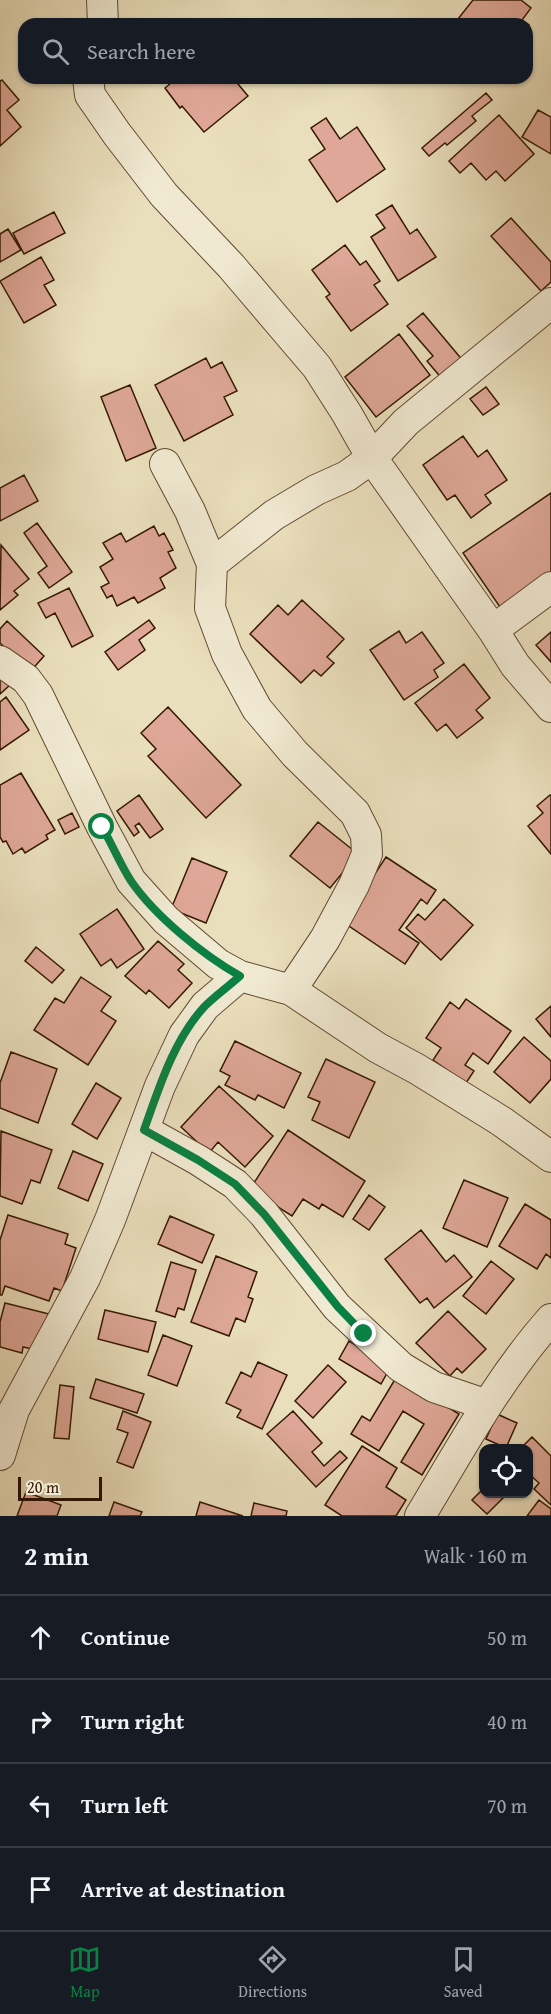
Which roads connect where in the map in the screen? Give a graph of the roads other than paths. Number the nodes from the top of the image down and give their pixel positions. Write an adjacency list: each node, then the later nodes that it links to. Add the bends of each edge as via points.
1 (102, 0): 2 (street)
2 (103, 18)
3 (89, 84): 5 (street, via 90,94 117,134 164,195 317,367)
4 (551, 303): 5 (street, via 406,422)
5 (372, 458): 7 (street, via 274,515); 9 (street)
6 (165, 464): 7 (street)
7 (212, 564): 13 (street, via 210,608 227,654 257,709 295,754 355,813 366,835 367,854 354,885)
8 (551, 587): 9 (street)
9 (493, 630): 11 (street, via 515,665)
10 (0, 661): 12 (street, via 26,679 38,695 131,881 166,920 218,964)
11 (551, 707)
12 (240, 976): 13 (street); 14 (street, via 205,1006 184,1035)
13 (291, 990): 15 (street, via 378,1048 501,1121)
14 (144, 1130): 17 (street, via 235,1184 338,1307 401,1367 434,1387); 18 (street, via 85,1278 14,1410)
15 (551, 1157)
16 (551, 1319): 17 (street)
17 (487, 1405): 19 (street)
18 (0, 1455)
19 (420, 1516)

